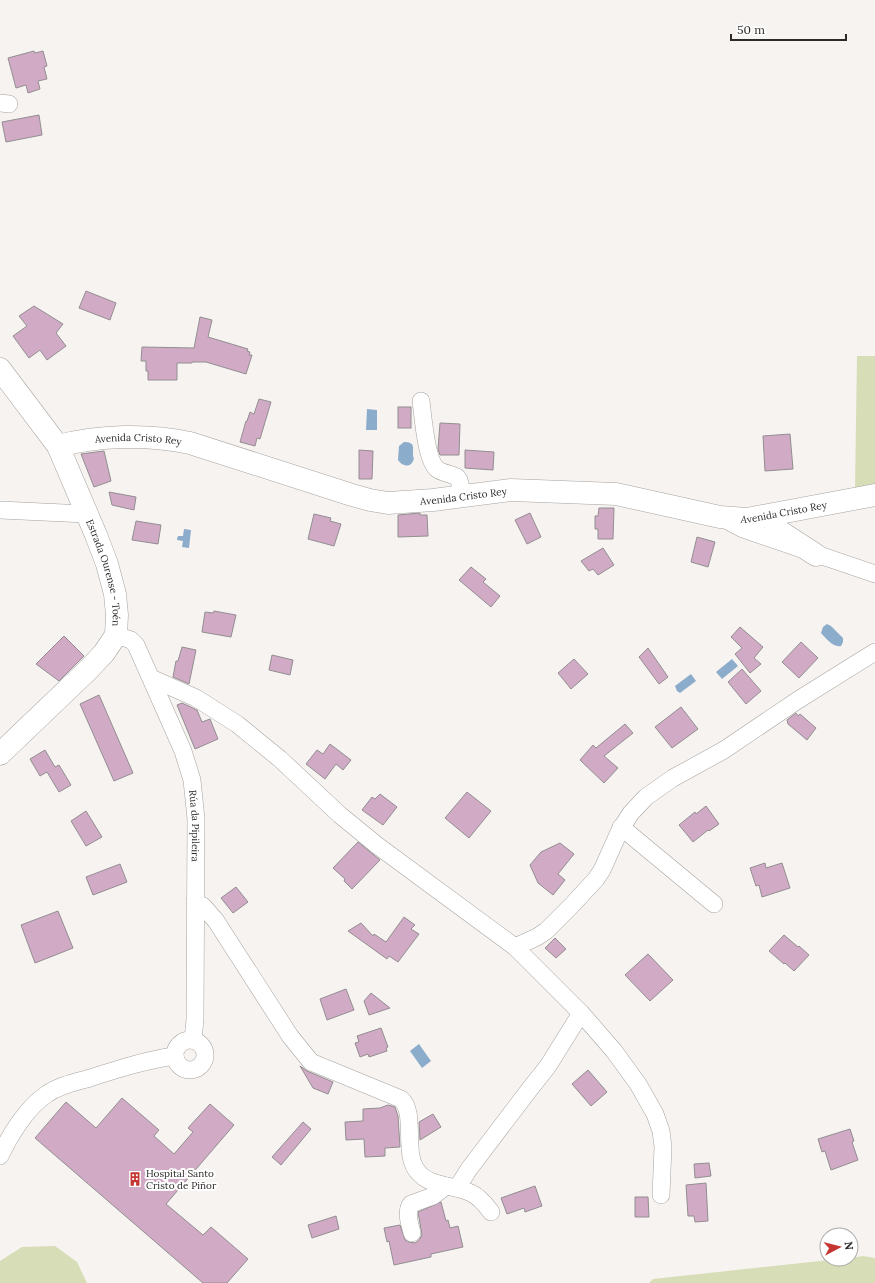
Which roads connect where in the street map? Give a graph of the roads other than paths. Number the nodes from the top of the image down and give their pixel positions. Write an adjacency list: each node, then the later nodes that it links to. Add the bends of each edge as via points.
1 (0, 369): 3 (street, Estrada Ourense - Toén)
2 (421, 401): 5 (street, via 431,460 436,469 459,480)
3 (58, 446): 5 (street, Avenida Cristo Rey, via 91,439 162,438 190,443 370,500 388,503); 7 (street, Estrada Ourense - Toén)
4 (875, 495): 8 (street, Avenida Cristo Rey)
5 (463, 496): 9 (street, Avenida Cristo Rey, via 524,490 616,494)
6 (0, 510): 7 (street)
7 (86, 514): 12 (street, Estrada Ourense - Toén, via 107,564 115,594)
8 (773, 515): 9 (street, Avenida Cristo Rey, via 747,519); 10 (street, via 779,531)
9 (720, 517): 10 (street, via 743,529)
10 (816, 555): 11 (street)
11 (875, 574)
12 (116, 635): 14 (street, Rúa da Pipileira, via 131,640 136,645); 15 (street, Estrada Ourense - Toén, via 89,669)
13 (875, 652): 16 (street, via 735,743 650,794)
14 (151, 678): 17 (street, Rúa da Pipileira, via 183,751 192,780 196,819); 19 (street, via 196,698 230,718 378,846)
15 (0, 754)
16 (621, 827): 18 (street); 19 (street, via 596,879 546,930)
17 (195, 902): 21 (street, Rúa da Pipileira); 24 (street, via 203,906 216,921 290,1036 311,1062 405,1102 414,1166 421,1176)
18 (714, 904)
19 (515, 947): 20 (street)
20 (581, 1013): 24 (street, via 552,1061 469,1169); 25 (street, via 614,1051 638,1084 655,1114 663,1147)
21 (193, 1040): 22 (street, via 179,1045); 22 (street, via 204,1050 204,1060 198,1067 185,1069)
22 (175, 1056): 23 (street, via 141,1062 68,1084 47,1094 17,1125 8,1137)
23 (0, 1156)
24 (451, 1187): 26 (street, via 473,1194); 27 (street, via 409,1205)
25 (661, 1195)
26 (491, 1212)
27 (412, 1233)

